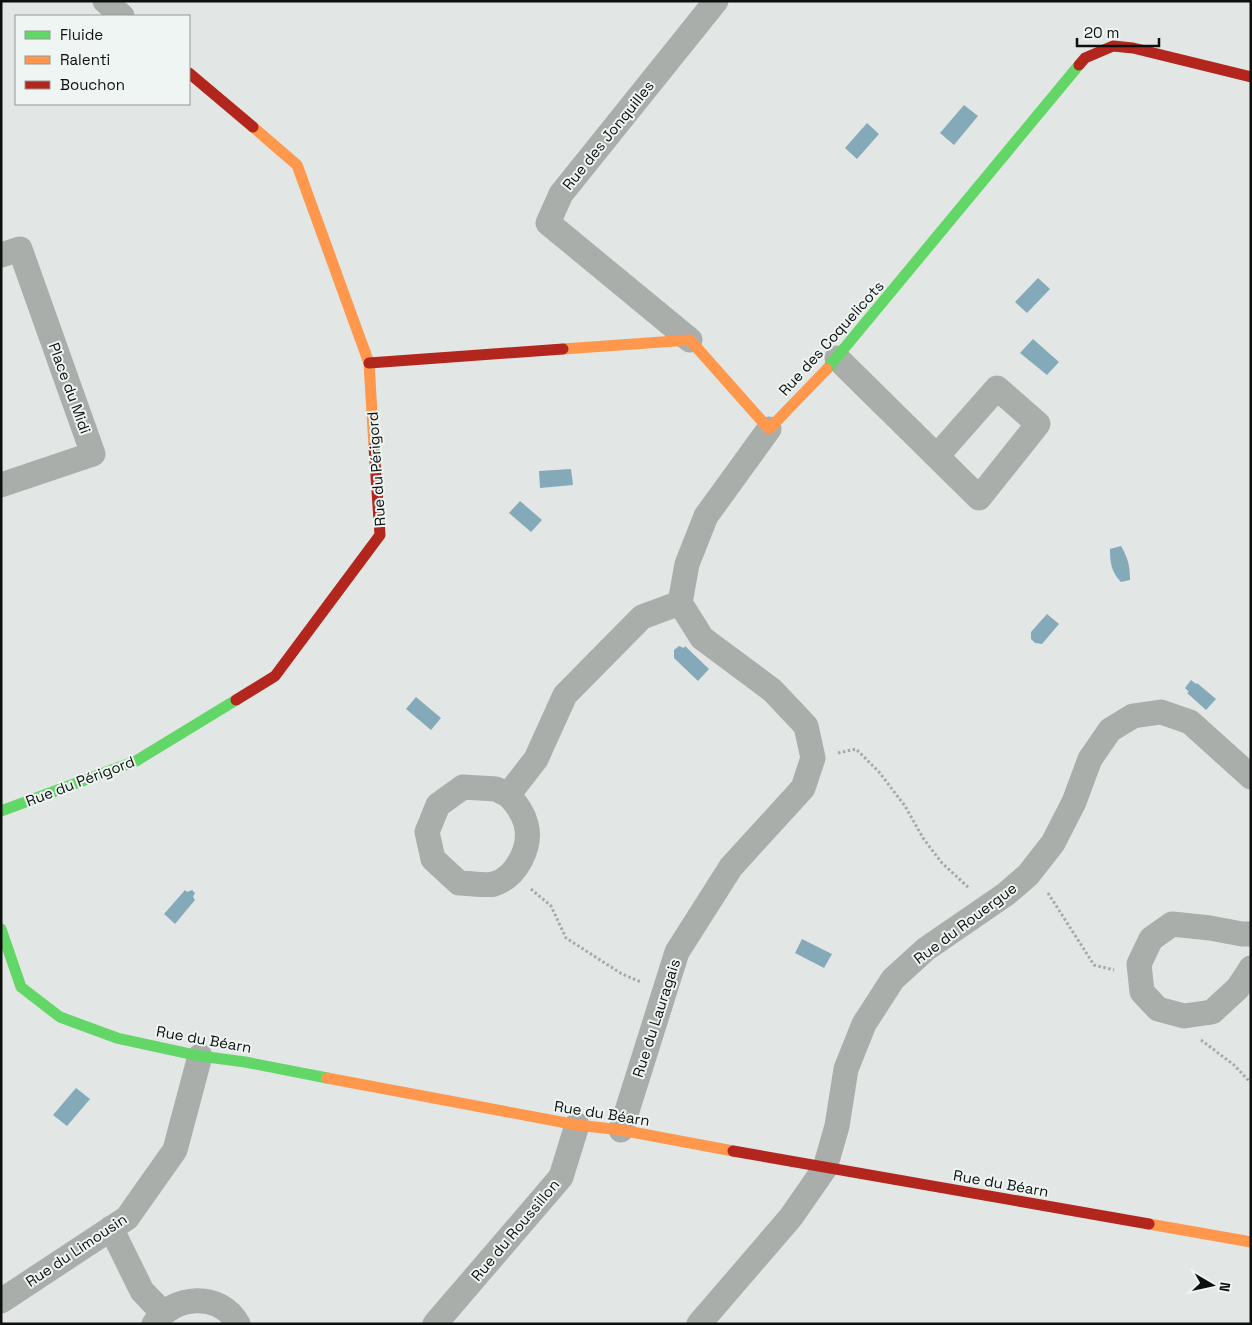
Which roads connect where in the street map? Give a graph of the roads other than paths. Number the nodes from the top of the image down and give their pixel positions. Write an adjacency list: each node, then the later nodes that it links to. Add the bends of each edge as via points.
1 (105, 1): 3 (street)
2 (716, 1): 7 (street, Rue des Jonquilles, via 561,194 548,223)
3 (121, 15)
4 (190, 74): 9 (street, Rue du Périgord, via 297,165)
5 (1251, 77): 8 (street, Rue des Coquelicots, via 1133,48 1113,46 1085,58)
6 (1, 255): 12 (street, Place du Midi, via 20,249 93,454)
7 (690, 340): 9 (street); 10 (street)
8 (837, 358): 10 (street, Rue des Coquelicots); 11 (street)
9 (369, 363): 16 (street, Rue du Périgord, via 380,535 275,676 136,761)
10 (769, 429): 13 (street, via 706,516 687,564)
11 (937, 456)
12 (1, 485)
13 (680, 603): 15 (street, via 642,617 565,695 536,759); 22 (street, Rue du Lauragais, via 702,638 772,690 806,726 813,758 803,788 731,867 678,952)
14 (1251, 777): 23 (street, Rue du Rouergue, via 1190,722 1161,712 1132,716 1110,730 1090,759 1074,802 1053,843 1028,875 926,949 893,979 864,1024 846,1069 837,1126)
15 (508, 795): 15 (street, via 496,788 463,787 438,805 427,832 433,859 459,883 494,884 512,873 526,850 526,825 518,806)
16 (1, 811)
17 (1, 929): 20 (street, Rue du Béarn, via 21,987 60,1017 117,1038)
18 (1251, 934): 19 (street, via 1172,924 1151,939 1139,964 1142,992 1158,1009 1184,1016 1212,1012 1238,988)
19 (1251, 968)
20 (200, 1056): 21 (street, Rue du Béarn); 24 (street, Rue du Limousin, via 175,1150 127,1218)
21 (577, 1125): 22 (street, Rue du Béarn); 29 (street, Rue du Roussillon, via 561,1177)
22 (621, 1130): 23 (street, Rue du Béarn)
23 (825, 1168): 25 (street, Rue du Béarn); 30 (street, via 791,1217)
24 (111, 1228): 26 (street, Rue du Limousin); 27 (street)
25 (1251, 1242)
26 (1, 1301)
27 (158, 1318): 28 (street, via 183,1301 197,1300 212,1302 225,1309)
28 (238, 1324)
29 (435, 1324)
30 (699, 1324)

